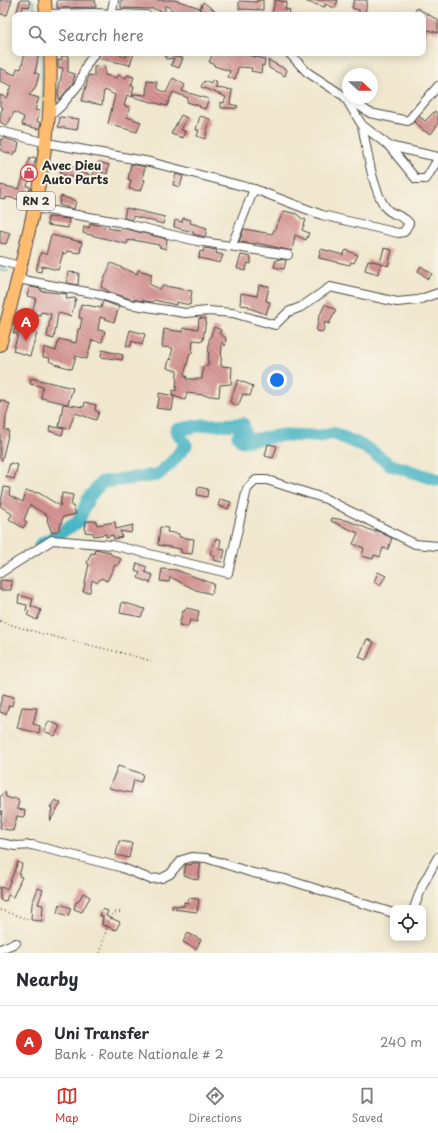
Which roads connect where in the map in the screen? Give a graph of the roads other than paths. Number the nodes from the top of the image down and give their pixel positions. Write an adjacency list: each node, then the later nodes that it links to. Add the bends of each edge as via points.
1 (44, 0): 3 (main road)
2 (114, 0): 4 (street)
3 (45, 12)
4 (112, 12)
5 (50, 56): 12 (main road, RN 2, via 52,92)
6 (93, 56): 12 (street, via 79,84)
7 (292, 56): 9 (street, via 307,72)
8 (438, 86): 11 (street, via 408,122 370,113)
9 (342, 94)
10 (350, 104): 13 (street)
11 (357, 104)
12 (49, 117): 15 (main road, RN 2)
13 (362, 125): 16 (street); 18 (street, via 378,194 387,209 405,218 408,223 404,232 398,233 322,214)
14 (0, 131): 15 (street)
15 (47, 142): 18 (street, via 150,162); 19 (main road, RN 2)
16 (389, 146): 17 (street); 17 (street, via 416,179 426,179)
17 (438, 158)
18 (254, 189): 20 (street)
19 (35, 208): 20 (street, via 120,222 197,241); 23 (main road, RN 2)
20 (232, 245): 21 (street)
21 (288, 255)
22 (0, 261): 23 (street)
23 (20, 266): 24 (main road, RN 2)
24 (18, 279): 25 (street, via 98,294 129,304 184,313 233,313 275,325 288,312 301,307 330,287 397,302 418,300); 26 (main road, RN 2)
25 (438, 292)
26 (0, 345)
27 (438, 546): 28 (street, via 415,544 326,499 267,480 256,480 247,489 228,573 112,545 52,540)
28 (0, 573)
29 (0, 843): 32 (street, via 32,846 120,867 150,879 170,874 182,860 192,857 206,858)
30 (438, 857): 31 (street)
31 (415, 905)
32 (390, 911)
33 (16, 943): 34 (street)
34 (0, 949)

